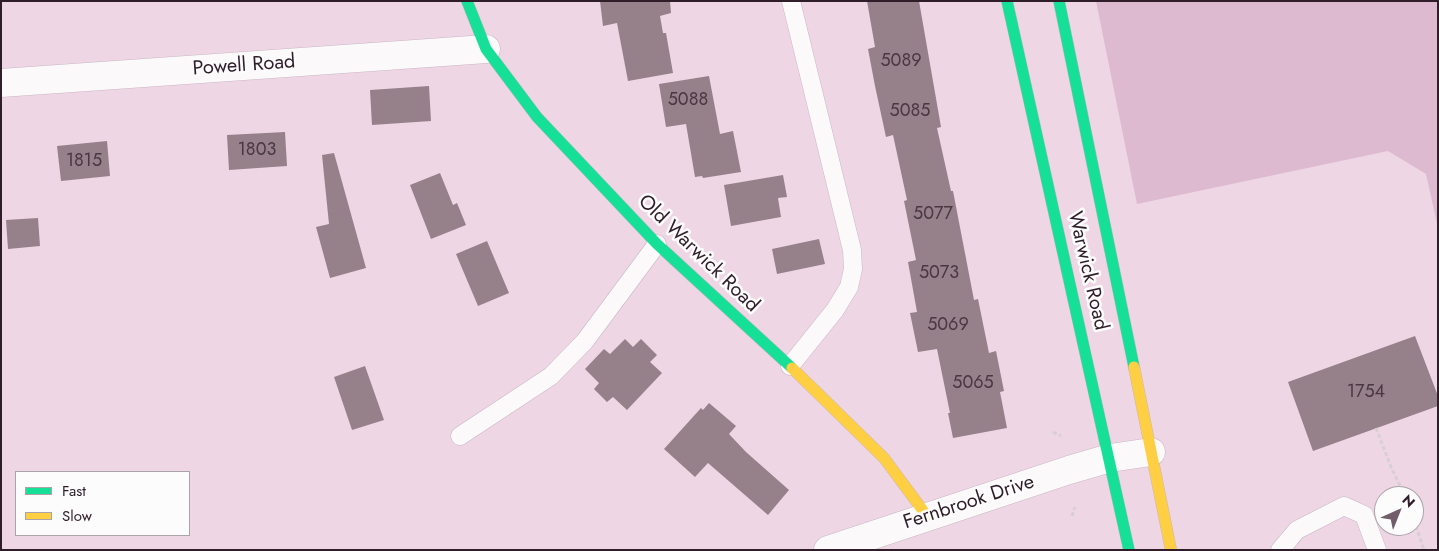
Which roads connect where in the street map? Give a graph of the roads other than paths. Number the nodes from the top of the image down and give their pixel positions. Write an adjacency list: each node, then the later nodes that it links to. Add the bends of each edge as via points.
1 (467, 1): 5 (main road, Old Warwick Road)
2 (792, 1): 8 (lane, via 852,250 853,269 850,286 835,310)
3 (1007, 1): 11 (main road, Warwick Road)
4 (1059, 1): 10 (main road, Warwick Road)
5 (486, 48): 6 (street, Powell Road); 7 (main road, Old Warwick Road, via 537,118)
6 (1, 83)
7 (657, 244): 8 (main road, Old Warwick Road); 9 (lane, via 585,341 550,376)
8 (790, 366): 12 (main road, Old Warwick Road, via 884,458)
9 (460, 436)
10 (1150, 452): 11 (street, Fernbrook Drive); 15 (main road, Warwick Road)
11 (1110, 458): 12 (street, Fernbrook Drive); 14 (main road, Warwick Road)
12 (927, 516): 13 (street, Fernbrook Drive)
13 (828, 550)
14 (1129, 550)
15 (1171, 550)
16 (1280, 550): 17 (lane, via 1297,530 1344,506 1364,515)
17 (1377, 550)

